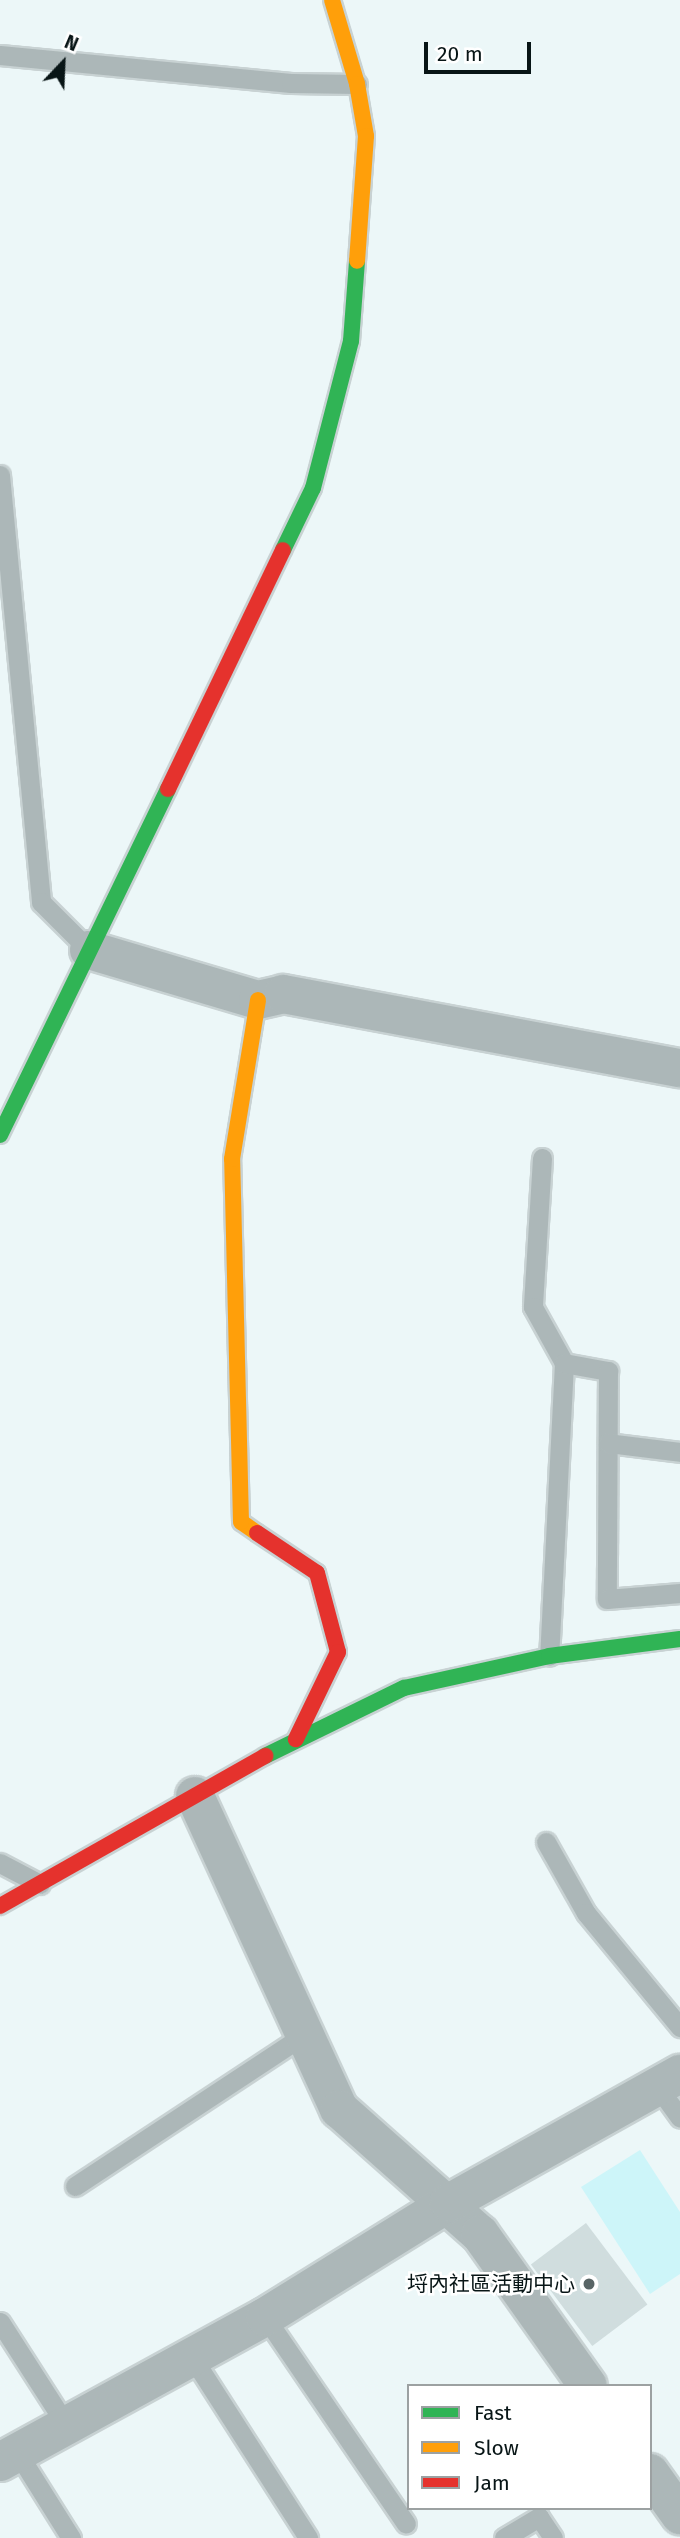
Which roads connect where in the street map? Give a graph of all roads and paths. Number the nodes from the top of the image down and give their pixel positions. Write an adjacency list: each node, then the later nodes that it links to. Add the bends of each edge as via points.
1 (332, 0): 3 (street)
2 (0, 55): 3 (lane, via 291,83)
3 (357, 83): 5 (street, via 366,136 351,341 313,488)
4 (0, 475): 5 (lane, via 41,902)
5 (89, 950): 6 (street); 9 (street)
6 (258, 1000): 7 (street, via 282,994); 18 (street, via 232,1159 241,1522 317,1573 338,1651)
7 (680, 1068)
8 (0, 1086): 9 (lane)
9 (19, 1094): 10 (street)
10 (0, 1135)
11 (542, 1158): 12 (lane, via 533,1307)
12 (564, 1363): 13 (lane, via 608,1371); 17 (lane)
13 (608, 1443): 14 (lane); 15 (lane, via 607,1599)
14 (680, 1452)
15 (680, 1592)
16 (680, 1639): 17 (street)
17 (549, 1656): 18 (street, via 404,1688)
18 (296, 1739): 19 (street)
19 (195, 1796): 22 (street); 25 (street)
20 (546, 1842): 24 (lane, via 586,1913)
21 (0, 1863): 22 (lane)
22 (41, 1884): 23 (street)
23 (0, 1906)
24 (680, 2027)
25 (304, 2035): 28 (lane); 29 (street, via 339,2109)
26 (669, 2080): 27 (lane); 29 (street)
27 (680, 2118)
28 (75, 2186)
29 (449, 2203): 30 (street); 33 (street, via 480,2234)
30 (265, 2317): 32 (street); 38 (lane)
31 (0, 2322): 34 (lane)
32 (192, 2357): 34 (street); 40 (lane)
33 (587, 2384)
34 (66, 2425): 35 (street)
35 (9, 2457): 39 (lane)
36 (652, 2476): 37 (street)
37 (680, 2515)
38 (406, 2524)
39 (71, 2538)
40 (308, 2538)
41 (505, 2538): 42 (lane, via 539,2517)
42 (552, 2538)

